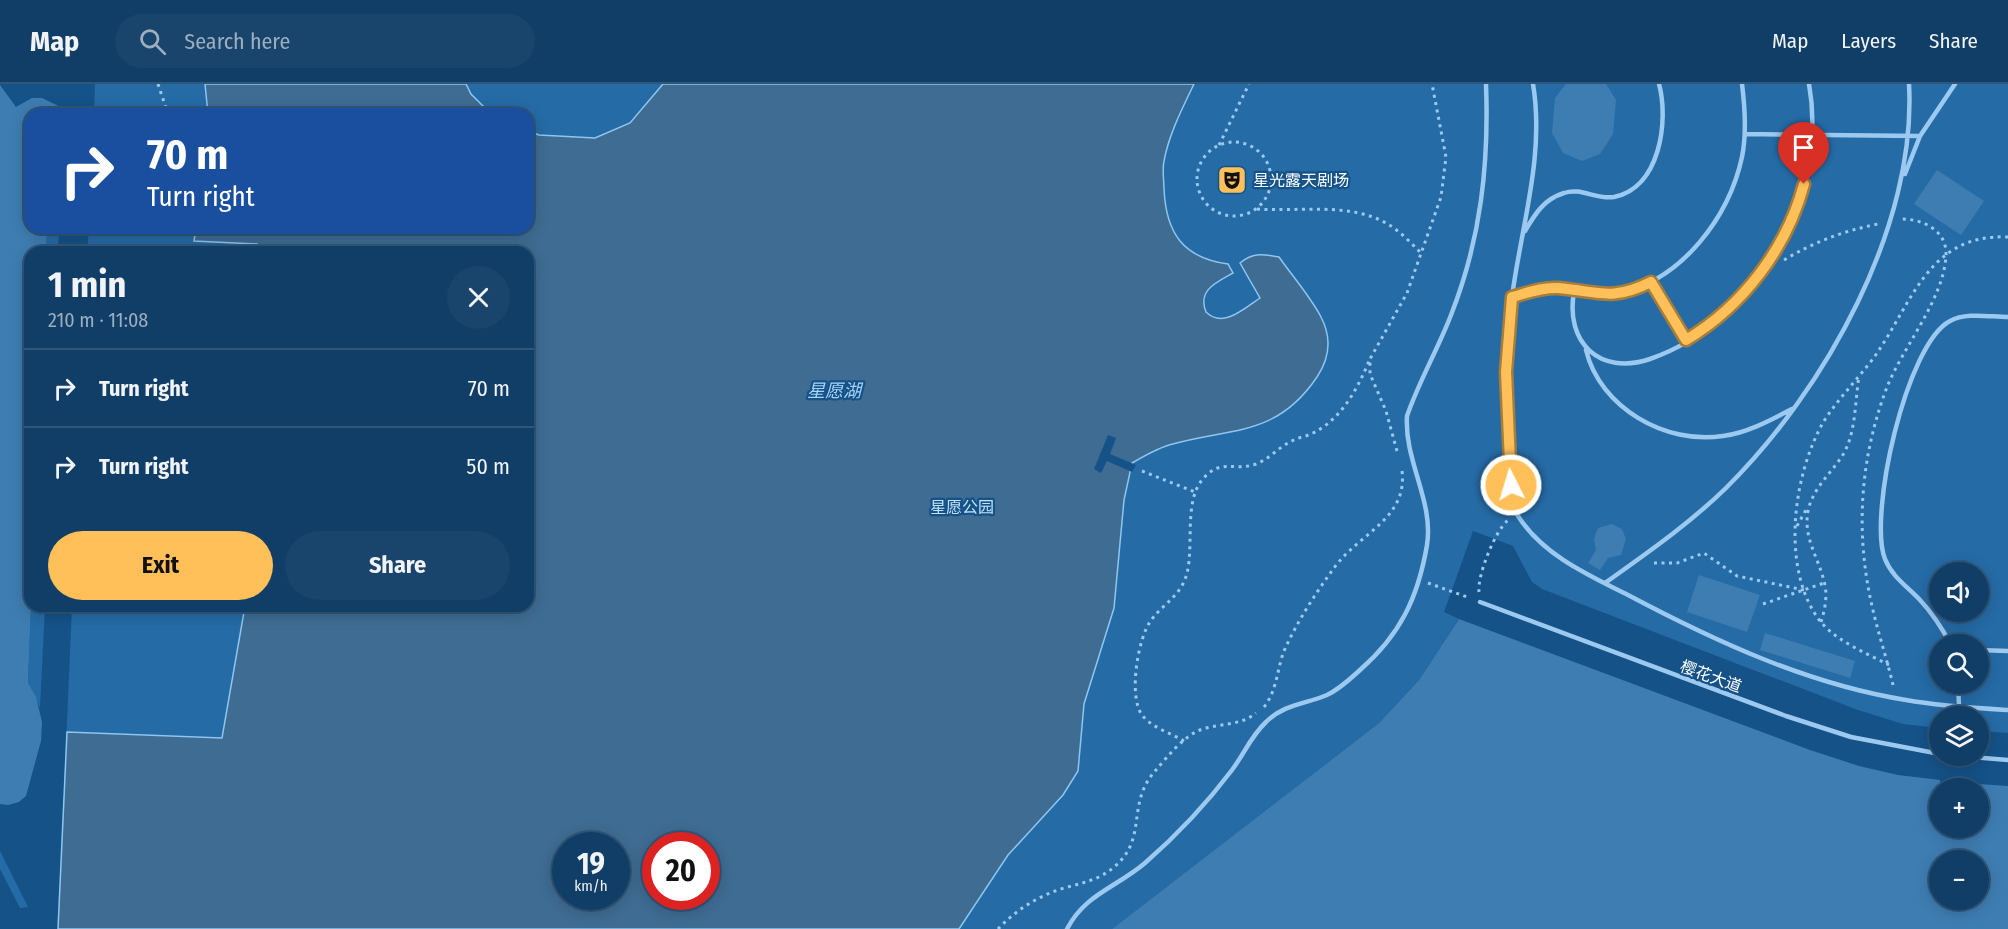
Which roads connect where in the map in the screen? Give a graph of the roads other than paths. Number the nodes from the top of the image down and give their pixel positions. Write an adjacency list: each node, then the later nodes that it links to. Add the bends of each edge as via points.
1 (1486, 84): 33 (lane, via 1485,173 1474,249 1452,314 1407,416 1409,453 1428,516 1427,546 1407,613 1380,652 1343,685 1267,720 1222,783 1184,823 1144,863 1081,906)
2 (1533, 84): 13 (lane, via 1536,135)
3 (1659, 84): 13 (lane, via 1662,131 1645,176 1631,190 1613,197 1577,191 1562,193 1539,209)
4 (1742, 84): 8 (lane)
5 (1809, 84): 10 (lane)
6 (1909, 84): 9 (lane)
7 (1955, 84): 11 (lane)
8 (1745, 134): 10 (lane); 14 (lane, via 1735,181 1722,211 1687,256)
9 (1910, 135): 10 (lane); 11 (lane); 12 (lane)
10 (1814, 136): 18 (lane, via 1799,204 1779,245 1729,309)
11 (1920, 136): 12 (lane)
12 (1894, 205): 20 (lane, via 1854,308)
13 (1523, 233): 16 (lane)
14 (1651, 282): 15 (lane, via 1603,296); 18 (lane)
15 (1574, 292): 16 (lane, via 1541,289); 19 (lane, via 1572,321)
16 (1512, 297): 21 (lane, via 1506,372 1508,446 1516,513 1540,543)
17 (2008, 317): 23 (lane, via 1961,317 1941,328 1922,355 1908,387 1889,454 1883,508 1884,557 1892,572)
18 (1686, 340): 19 (lane, via 1647,360 1629,362)
19 (1586, 350): 20 (lane, via 1589,362 1619,405 1672,433 1723,436)
20 (1795, 408): 21 (lane, via 1725,489 1669,538)
21 (1605, 583): 27 (lane, via 1734,648 1787,668 1905,700)
22 (1480, 602): 30 (lane, 樱花大道, via 1786,716 1851,737)
23 (1945, 634)
24 (1989, 650): 25 (lane)
25 (2008, 651)
26 (1958, 694): 27 (lane)
27 (1959, 706)
28 (1989, 708): 29 (lane)
29 (2008, 710)
30 (1929, 752)
31 (1989, 758): 32 (lane)
32 (2008, 760)
33 (1067, 929)

